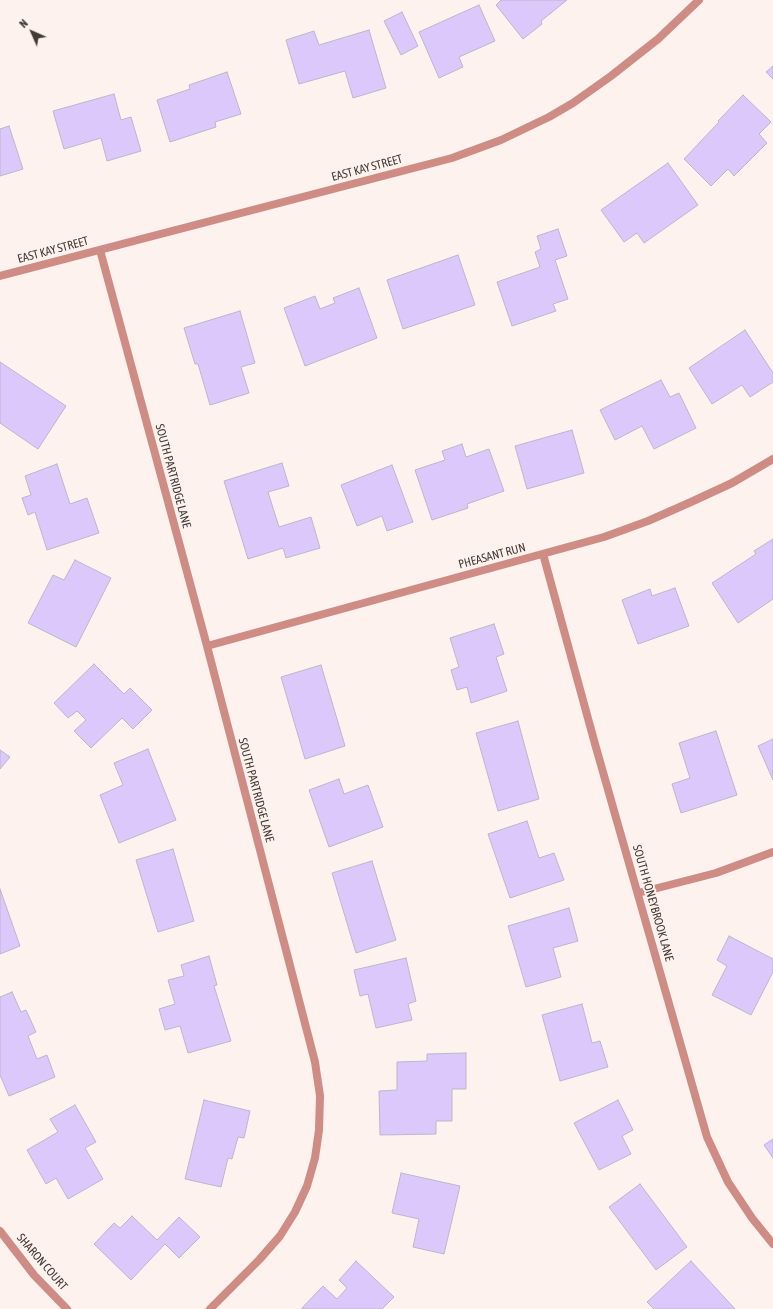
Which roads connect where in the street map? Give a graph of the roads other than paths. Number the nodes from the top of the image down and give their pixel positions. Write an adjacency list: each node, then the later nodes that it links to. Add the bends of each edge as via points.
1 (699, 0): 2 (street, EAST KAY STREET, via 670,29 573,103 501,140 452,158)
2 (100, 250): 3 (street, EAST KAY STREET); 6 (street, SOUTH PARTRIDGE LANE)
3 (0, 276)
4 (773, 459): 5 (street, PHEASANT RUN, via 732,483 648,521)
5 (544, 554): 6 (street, PHEASANT RUN); 8 (street, SOUTH HONEYBROOK LANE)
6 (207, 646): 12 (street, SOUTH PARTRIDGE LANE, via 315,1062 320,1096 315,1158 307,1186 295,1212 280,1236 259,1260)
7 (773, 852): 8 (street, via 716,873)
8 (638, 893): 10 (street, SOUTH HONEYBROOK LANE, via 707,1137 728,1182)
9 (0, 1231): 11 (street, SHARON COURT, via 34,1275)
10 (773, 1244)
11 (67, 1309)
12 (210, 1309)

